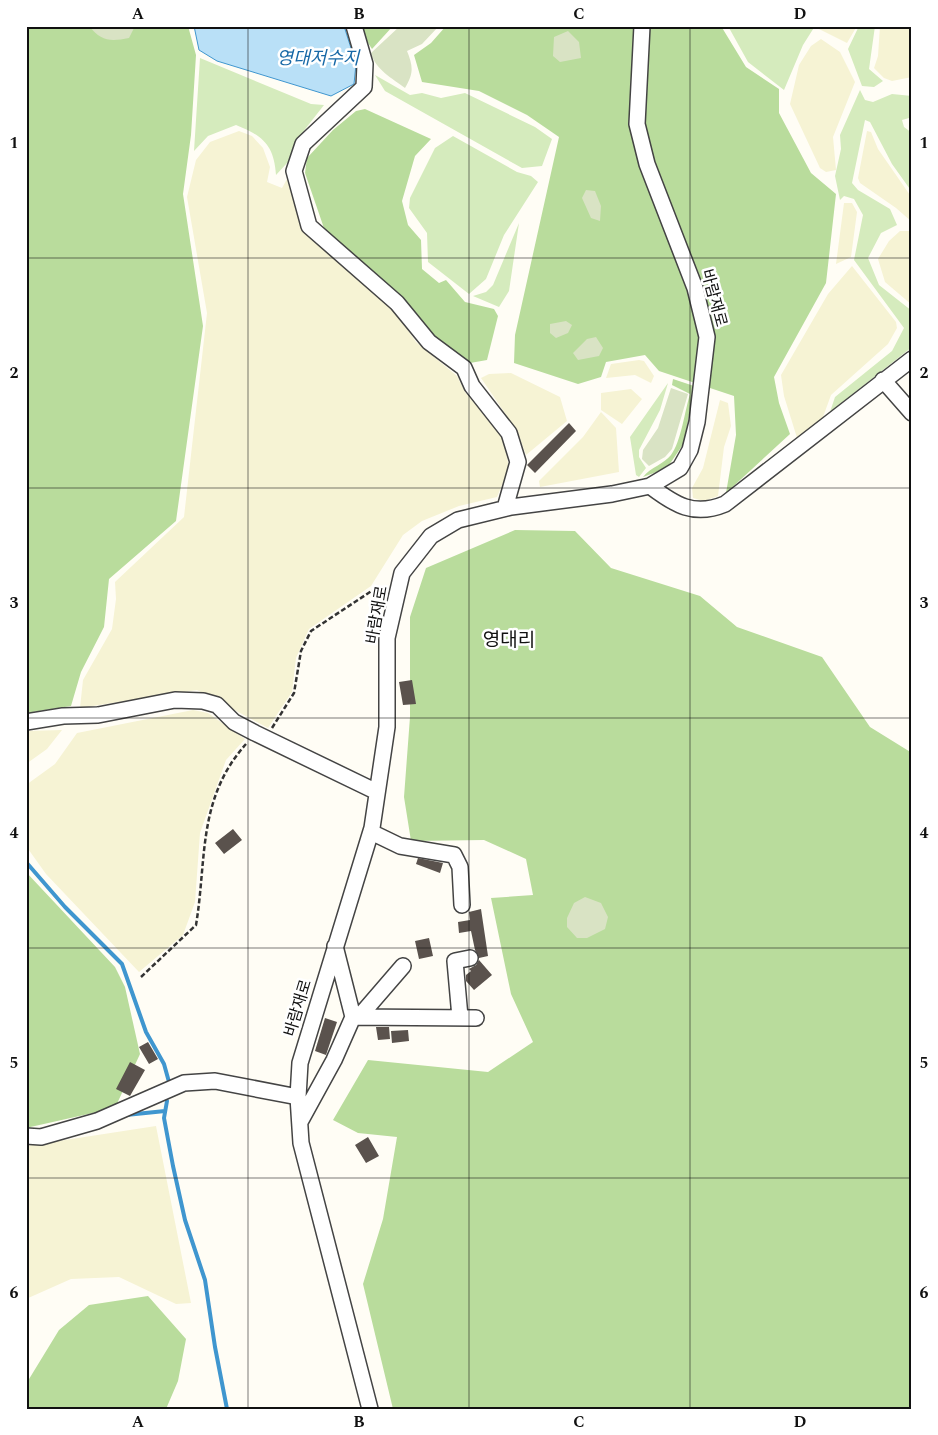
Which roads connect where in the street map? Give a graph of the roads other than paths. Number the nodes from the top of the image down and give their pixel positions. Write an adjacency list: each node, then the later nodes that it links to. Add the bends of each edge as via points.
1 (354, 26): 7 (street, via 365,64 364,87 303,144 294,171 309,226 397,303 429,342 464,368 472,386 509,433 518,462)
2 (642, 26): 6 (street, 바람재로, via 637,124 647,164 695,288 707,337 697,422 690,450 680,468)
3 (912, 359): 4 (street)
4 (883, 380): 5 (street); 6 (street, via 726,504 701,511 671,502)
5 (912, 413)
6 (650, 486): 7 (street, 바람재로)
7 (505, 508): 9 (street, 바람재로, via 458,520 431,536 402,573 387,638 386,727)
8 (26, 722): 9 (street, via 98,715 175,700 203,700 217,705 234,722 260,736)
9 (377, 792): 10 (street, 바람재로)
10 (371, 832): 11 (street, via 400,846 454,856 460,867); 12 (street, 바람재로)
11 (462, 905)
12 (335, 946): 15 (street); 18 (street, 바람재로, via 300,1063)
13 (470, 958): 16 (street, via 455,961)
14 (403, 966): 15 (street)
15 (356, 1016): 16 (street); 19 (street)
16 (460, 1017): 17 (street)
17 (476, 1018)
18 (298, 1097): 19 (street, 바람재로); 20 (street, via 215,1080 184,1083 96,1121 41,1137)
19 (300, 1122): 21 (street, 바람재로, via 301,1143)
20 (26, 1136)
21 (370, 1409)

